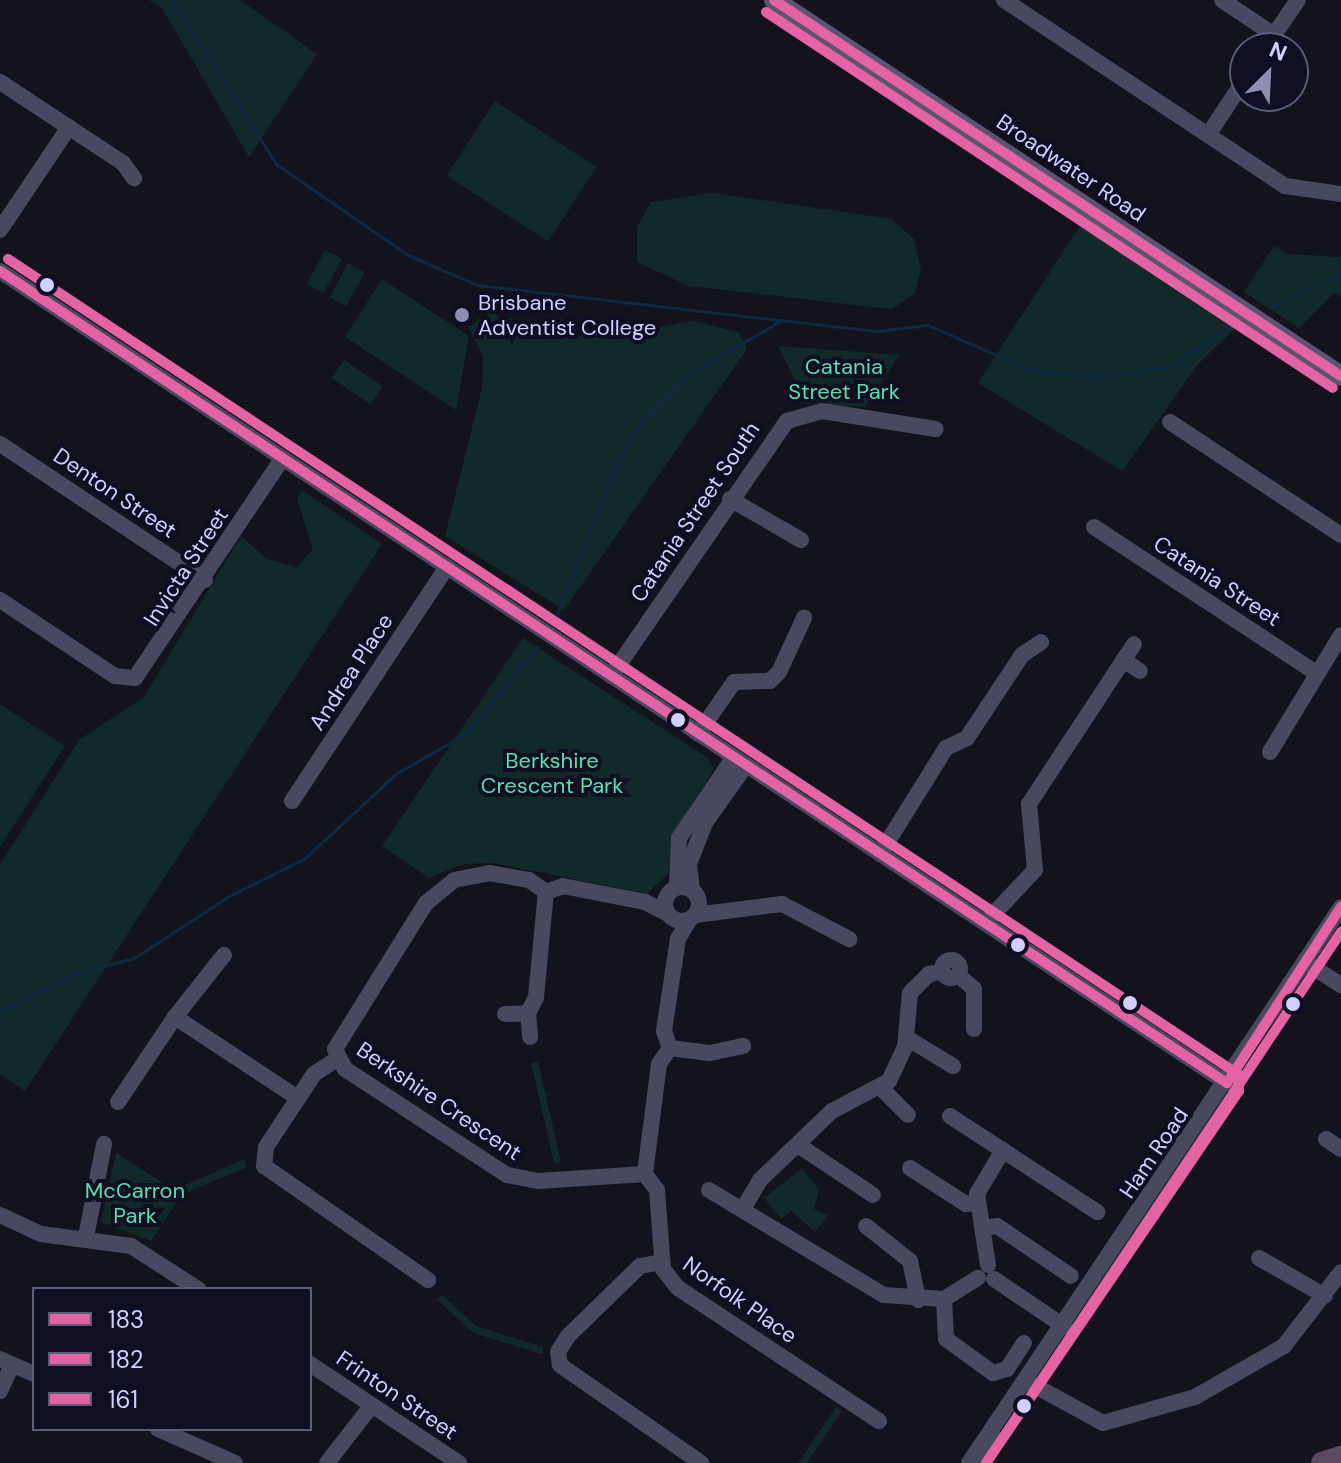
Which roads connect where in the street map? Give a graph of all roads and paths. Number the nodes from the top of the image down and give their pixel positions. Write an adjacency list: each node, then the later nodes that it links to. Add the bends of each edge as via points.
1 (774, 0): 15 (main road, Broadwater Road)
2 (1004, 0): 10 (street)
3 (1222, 0): 5 (street)
4 (1298, 0): 6 (street)
5 (1259, 32)
6 (1276, 32)
7 (0, 82): 9 (street)
8 (1229, 103): 10 (street)
9 (69, 127): 11 (street); 13 (street)
10 (1208, 135): 12 (street, via 1285,186)
11 (134, 178)
12 (1341, 194)
13 (0, 230)
14 (0, 271): 19 (street)
15 (1341, 376)
16 (1170, 422): 22 (street)
17 (936, 429): 20 (street, Catania Street South, via 803,413 773,433)
18 (0, 444): 25 (street, Denton Street)
19 (283, 458): 24 (street); 25 (street, Invicta Street)
20 (730, 499): 23 (street); 34 (street, Catania Street South)
21 (1094, 527): 33 (street, Catania Street)
22 (1341, 535)
23 (801, 540)
24 (447, 567): 34 (street); 38 (street, Andrea Place)
25 (205, 580): 26 (street, Invicta Street, via 146,668 127,680)
26 (0, 600)
27 (804, 618): 35 (street, via 779,672 770,681 734,682)
28 (1340, 638): 33 (street)
29 (1041, 642): 39 (street, via 1022,655 967,738 946,748)
30 (1134, 644): 31 (street)
31 (1123, 660): 32 (street); 45 (street, via 1029,804 1035,870)
32 (1140, 671)
33 (1315, 672): 36 (street)
34 (611, 676): 35 (street)
35 (698, 734): 37 (street)
36 (1270, 752)
37 (740, 761): 39 (street); 41 (street, via 689,864)
38 (292, 801)
39 (880, 854): 45 (street)
40 (546, 892): 42 (street, Berkshire Crescent, via 563,886); 51 (street, via 536,997); 59 (street, Berkshire Crescent, via 529,880 489,873 440,889 342,1031)
41 (687, 901): 42 (street, Berkshire Crescent); 44 (street); 44 (street); 46 (street); 47 (street, via 719,909 782,904)
42 (645, 902): 44 (street, Berkshire Crescent)
43 (1341, 907): 49 (street, Ham Road)
44 (670, 916): 46 (street)
45 (985, 923): 61 (street)
46 (678, 939): 58 (street, Norfolk Place, via 664,1031)
47 (849, 939)
48 (224, 955): 53 (street)
49 (1305, 962): 50 (street); 61 (street, Ham Road)
50 (1341, 985)
51 (528, 1013): 52 (street); 55 (street)
52 (505, 1014)
53 (175, 1017): 63 (street); 64 (street)
54 (974, 1029): 56 (street, via 974,989 950,973 929,974 910,993)
55 (530, 1037)
56 (907, 1038): 60 (street); 62 (street, via 898,1069)
57 (743, 1046): 58 (street, via 710,1053)
58 (670, 1048): 73 (street, Norfolk Place, via 659,1064)
59 (337, 1059): 63 (street, via 314,1074); 73 (street, Berkshire Crescent, via 521,1180)
60 (953, 1066)
61 (1227, 1083): 93 (street, Ham Road)
62 (881, 1088): 65 (street); 69 (street, via 841,1104)
63 (298, 1098): 88 (street, via 266,1147 264,1166)
64 (118, 1102)
65 (908, 1115)
66 (950, 1116): 71 (street)
67 (1326, 1139): 70 (street)
68 (104, 1144): 82 (street)
69 (798, 1145): 75 (street); 77 (street, via 760,1180)
70 (1341, 1149)
71 (1003, 1150): 76 (street); 78 (street)
72 (910, 1168): 76 (street, via 966,1204)
73 (645, 1174): 84 (street, Norfolk Place, via 657,1190)
74 (709, 1190): 77 (street)
75 (873, 1195)
76 (978, 1202): 81 (street)
77 (744, 1207): 92 (street, via 868,1288)
78 (1097, 1212)
79 (0, 1215): 82 (street, via 41,1234)
80 (866, 1226): 92 (street, via 910,1261)
81 (983, 1228): 86 (street); 87 (street, via 997,1226)
82 (86, 1237): 89 (street, via 131,1246)
83 (1259, 1258): 90 (street)
84 (661, 1262): 101 (street, Norfolk Place, via 678,1288); 108 (street, via 640,1266 568,1336 558,1352 560,1365)
85 (1341, 1272): 90 (street)
86 (987, 1274): 91 (street); 93 (street)
87 (1071, 1276)
88 (428, 1280)
89 (195, 1287)
90 (1325, 1296): 98 (street, via 1284,1346 1195,1397 1115,1424 1093,1421)
91 (944, 1299): 92 (street); 94 (street, via 946,1339 993,1373 1007,1369)
92 (918, 1300)
93 (1065, 1327): 98 (street, Ham Road)
94 (1024, 1343)
95 (6, 1362): 97 (street); 99 (street)
96 (312, 1365): 100 (street, Frinton Street)
97 (32, 1373)
98 (1028, 1382): 102 (street, Ham Road)
99 (0, 1391)
100 (372, 1405): 106 (street); 107 (street, Frinton Street)
101 (879, 1421)
102 (1001, 1422): 109 (street, Ham Road); 110 (street, Ham Road)
103 (163, 1431): 105 (street)
104 (1341, 1457): 111 (highway)
105 (235, 1463)
106 (327, 1463)
107 (459, 1463)
108 (701, 1463)
109 (969, 1463)
110 (983, 1463)
111 (1322, 1463)

